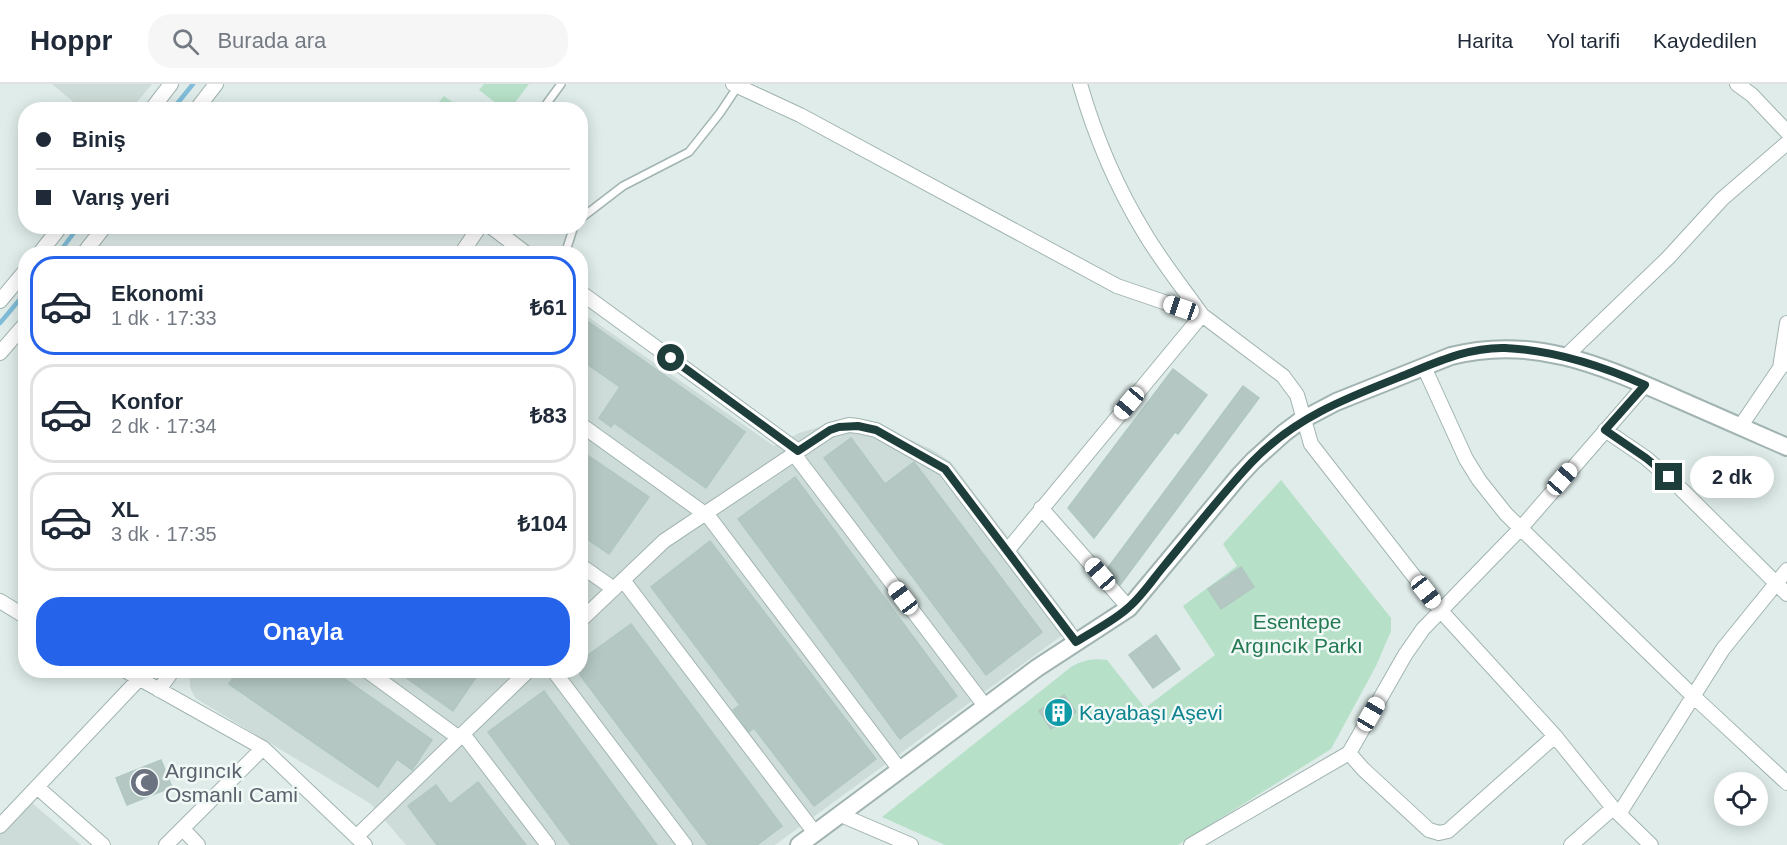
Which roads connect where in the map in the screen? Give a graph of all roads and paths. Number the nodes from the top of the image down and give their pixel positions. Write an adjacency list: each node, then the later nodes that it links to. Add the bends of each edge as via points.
1 (171, 84): 7 (street)
2 (216, 84): 8 (street)
3 (561, 84): 9 (lane)
4 (1080, 84): 22 (street, via 1093,126 1128,205)
5 (1737, 84): 10 (street)
6 (737, 85): 12 (lane, via 688,152 622,186); 22 (street, via 1117,286)
7 (157, 102)
8 (202, 102)
9 (548, 102)
10 (1787, 132)
11 (1787, 143): 26 (street, via 1722,199 1668,258)
12 (588, 213)
13 (55, 234): 16 (street)
14 (99, 234): 17 (street)
15 (501, 234): 18 (street)
16 (45, 246)
17 (89, 246)
18 (516, 246)
19 (18, 280): 21 (street)
20 (588, 298): 35 (street)
21 (0, 301)
22 (1202, 315): 30 (street, via 1291,384); 36 (street)
23 (1787, 323): 27 (street)
24 (18, 332): 25 (street)
25 (0, 353)
26 (1565, 357): 28 (street, via 1486,349 1451,356); 29 (street, via 1598,365)
27 (1784, 365): 31 (street)
28 (1425, 367): 30 (street, via 1336,402); 38 (street, via 1466,459 1493,499)
29 (1645, 385): 31 (street); 33 (street)
30 (1305, 419): 46 (street, via 1253,461); 47 (street, via 1311,444)
31 (1740, 427): 34 (street)
32 (588, 430): 37 (street)
33 (1605, 430): 38 (street); 42 (street, via 1672,480)
34 (1787, 447)
35 (796, 452): 37 (street); 39 (street, via 839,427 876,430 945,469); 58 (street)
36 (1041, 508): 39 (street); 46 (street)
37 (705, 513): 43 (street, via 664,541); 63 (street)
38 (1520, 529): 47 (street); 57 (street)
39 (1007, 551): 50 (street)
40 (588, 569): 43 (street)
41 (1787, 570): 42 (street)
42 (1776, 584): 44 (street); 57 (street, via 1723,649)
43 (619, 585): 49 (street); 70 (street)
44 (1787, 594)
45 (0, 601): 48 (street)
46 (1129, 608): 50 (street)
47 (1441, 610): 60 (street); 62 (street, via 1405,655)
48 (18, 612)
49 (588, 614)
50 (1076, 642): 58 (street)
51 (167, 678): 56 (street)
52 (378, 678): 59 (street)
53 (521, 678): 59 (street)
54 (559, 678): 76 (street)
55 (139, 679): 56 (street); 65 (street)
56 (159, 690): 61 (street)
57 (1692, 695): 64 (street); 66 (street)
58 (986, 706): 63 (street)
59 (461, 736): 71 (street); 75 (street)
60 (1555, 736): 62 (street, via 1444,833 1429,830); 66 (street)
61 (262, 748): 69 (street); 71 (street)
62 (1348, 753): 79 (street)
63 (900, 770): 67 (street)
64 (1787, 783)
65 (37, 787): 68 (street); 72 (street)
66 (1616, 811): 80 (street); 81 (street)
67 (841, 815): 70 (street); 78 (street)
68 (0, 825)
69 (184, 830): 73 (street); 74 (street)
70 (815, 833): 77 (street)
71 (361, 841)
72 (103, 845)
73 (166, 845)
74 (198, 845)
75 (548, 845)
76 (686, 845)
77 (799, 845)
78 (911, 845)
79 (1191, 845)
80 (1572, 845)
81 (1651, 845)

